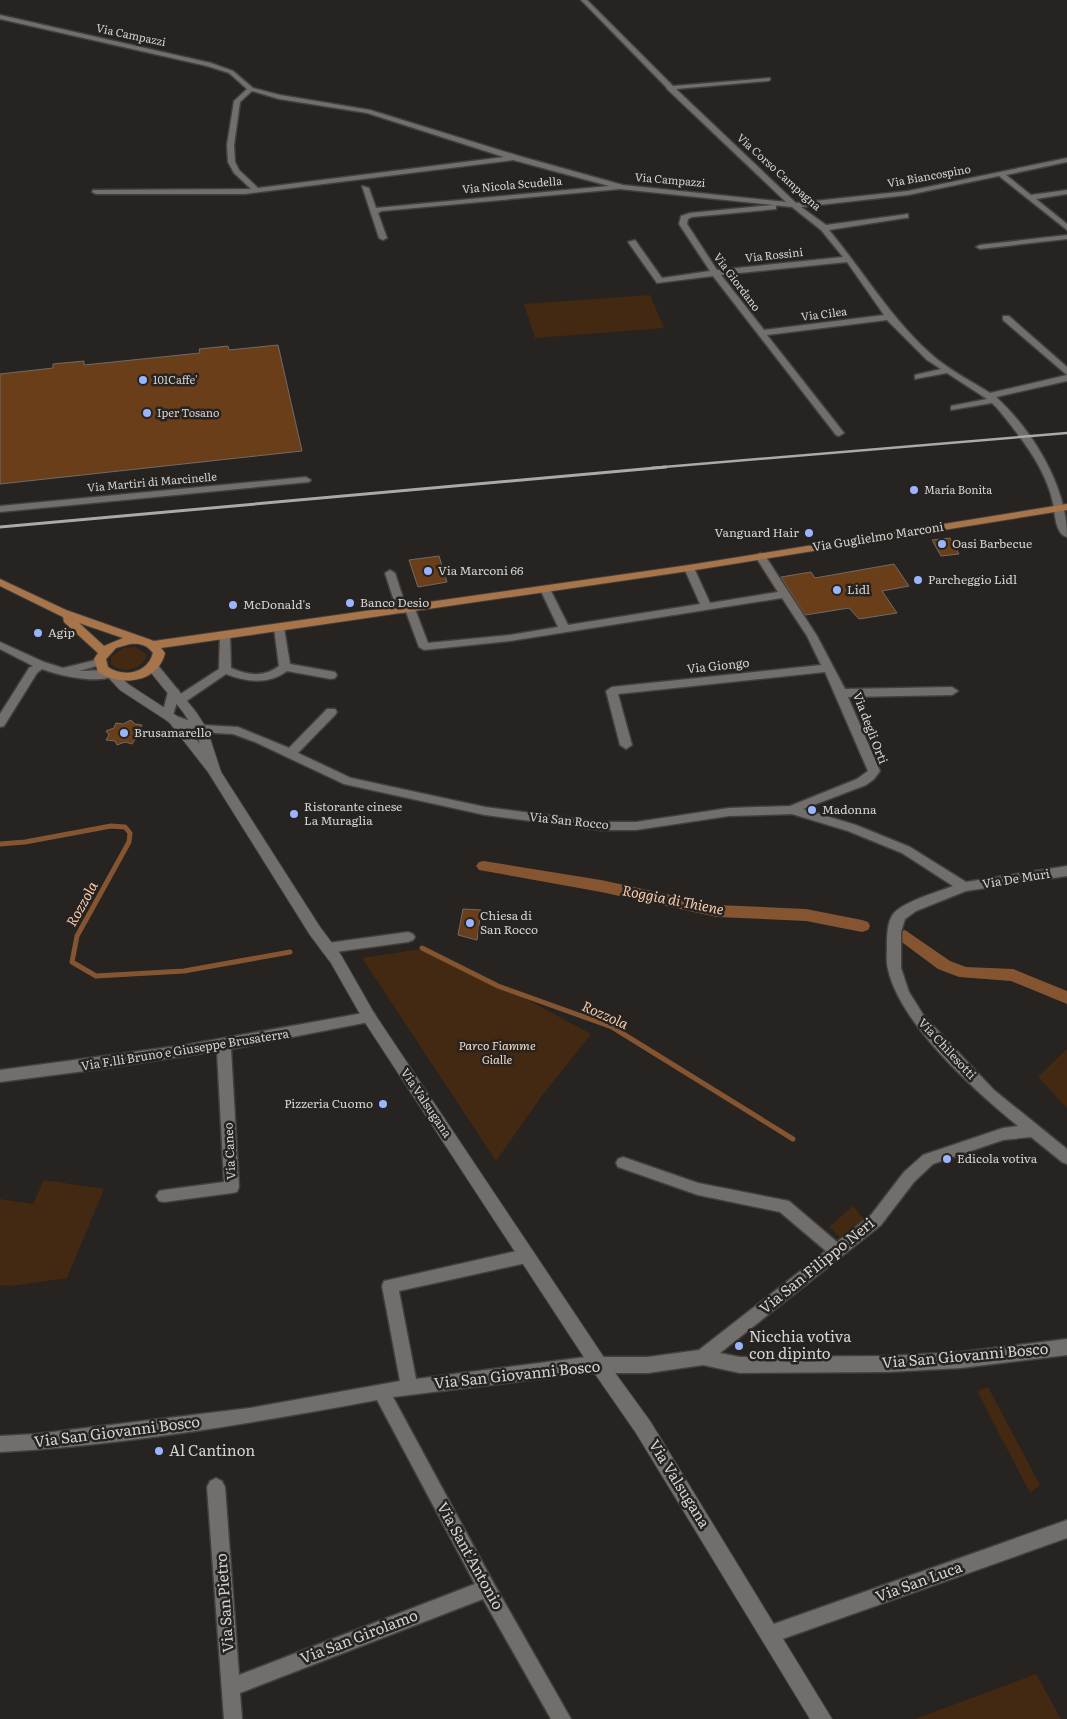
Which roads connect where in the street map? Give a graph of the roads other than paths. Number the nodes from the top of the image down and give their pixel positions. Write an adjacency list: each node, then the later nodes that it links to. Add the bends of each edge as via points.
1 (584, 0): 4 (street, Via Corso Campagna)
2 (0, 17): 5 (street, Via Campazzi, via 209,64 231,72)
3 (768, 79): 4 (street)
4 (670, 88): 16 (street, Via Corso Campagna)
5 (252, 89): 6 (street, Via Campazzi, via 279,97 368,111); 11 (street, via 237,101 230,156 234,168 250,181)
6 (516, 158): 9 (street, Via Campazzi); 11 (street, Via Campazzi)
7 (1067, 160): 8 (street, Via Biancospino)
8 (1001, 174): 14 (street); 16 (street, Via Biancospino, via 908,193)
9 (623, 186): 15 (street, Via Campazzi); 17 (street, Via Nicola Scudella)
10 (365, 188): 17 (street)
11 (256, 191): 12 (street, Via Campazzi, via 193,194)
12 (96, 192)
13 (1067, 192): 14 (street)
14 (1030, 197): 20 (street)
15 (779, 203): 16 (street, Via Campazzi); 26 (street, Via Giordano, via 772,208 684,218 683,224)
16 (794, 205): 19 (street, Via Corso Campagna)
17 (374, 212): 22 (street)
18 (905, 216): 19 (street)
19 (824, 228): 25 (street, Via Corso Campagna)
20 (1067, 228)
21 (1067, 237): 24 (street)
22 (383, 238)
23 (632, 242): 26 (street, Via Rossini, via 660,281)
24 (980, 247)
25 (849, 259): 26 (street, Via Rossini); 27 (street, Via Corso Campagna)
26 (715, 273): 29 (street, Via Giordano)
27 (889, 318): 29 (street, Via Cilea); 30 (street, Via Corso Campagna, via 930,358)
28 (1006, 318): 31 (street)
29 (762, 333): 36 (street, Via Giordano)
30 (948, 370): 32 (street); 34 (street, Via Corso Campagna)
31 (1067, 372)
32 (918, 377)
33 (1067, 378): 34 (street)
34 (992, 398): 35 (street); 38 (street, Via Corso Campagna, via 1028,440)
35 (954, 408)
36 (839, 433)
37 (306, 480): 39 (street, Via Martiri di Marcinelle)
38 (1063, 508): 40 (street, Via Corso Campagna, via 1059,517); 41 (main road, Via Guglielmo Marconi)
39 (0, 509)
40 (1067, 534)
41 (760, 556): 42 (main road, Via Guglielmo Marconi); 46 (street, Via degli Orti)
42 (689, 568): 45 (main road, Via Guglielmo Marconi); 47 (street)
43 (390, 573): 48 (street)
44 (0, 582): 49 (main road, Via Guglielmo Marconi)
45 (545, 589): 48 (main road, Via Guglielmo Marconi); 52 (street)
46 (786, 594): 47 (street); 60 (street, Via degli Orti)
47 (706, 606): 52 (street)
48 (406, 609): 51 (main road, Via Guglielmo Marconi); 52 (street, via 424,647)
49 (62, 613): 50 (main road, Via Guglielmo Marconi); 56 (main road, Via Guglielmo Marconi, via 84,632)
50 (110, 628): 53 (main road, Via Guglielmo Marconi, via 155,635); 54 (main road, Via Guglielmo Marconi)
51 (279, 628): 53 (main road, Via Guglielmo Marconi); 59 (street)
52 (564, 629)
53 (221, 636): 54 (main road, Via Guglielmo Marconi); 57 (main road, Via Guglielmo Marconi, via 169,653); 61 (street)
54 (148, 643): 56 (main road, Via Guglielmo Marconi, via 120,642); 57 (main road, via 159,653)
55 (0, 645): 58 (street)
56 (102, 657): 62 (street, via 82,668); 63 (main road, Via Guglielmo Marconi, via 102,669)
57 (156, 663): 63 (main road, Via Guglielmo Marconi, via 134,676); 67 (main road, Via Valsugana)
58 (41, 665): 62 (street); 70 (street)
59 (286, 667): 61 (street, via 266,679 239,676); 64 (street)
60 (828, 668): 66 (street, Via degli Orti); 72 (street, Via Giongo, via 612,691)
61 (225, 670): 67 (street)
62 (58, 672): 63 (street)
63 (111, 675): 69 (main road, Via Valsugana)
64 (332, 676)
65 (952, 690): 66 (street, Via degli Orti)
66 (842, 693): 75 (street, Via degli Orti, via 873,775 857,785 813,799)
67 (178, 696): 69 (street); 71 (main road, Via Valsugana)
68 (331, 712): 73 (street)
69 (171, 717): 71 (street, Via Valsugana); 74 (main road, Via Valsugana)
70 (0, 723)
71 (201, 729): 73 (street, Via San Rocco, via 234,730); 74 (main road, Via Valsugana)
72 (626, 745)
73 (290, 754): 75 (street, Via San Rocco, via 357,783 485,811 601,826 636,826 729,812)
74 (216, 772): 79 (main road, Via Valsugana, via 314,931)
75 (792, 810): 77 (street, Via San Rocco, via 852,828 906,850)
76 (1067, 871): 77 (street, Via De Muri)
77 (964, 887): 83 (street, Via Chilesotti, via 899,916 894,932 894,968 903,993 919,1020 989,1094)
78 (408, 937): 79 (street)
79 (328, 948): 80 (main road, Via Valsugana)
80 (369, 1017): 81 (street, Via F.lli Bruno e Giuseppe Brusaterra); 88 (main road, Via Valsugana)
81 (224, 1046): 82 (street, Via F.lli Bruno e Giuseppe Brusaterra); 86 (street, Via Caneo, via 232,1187)
82 (0, 1076)
83 (1035, 1130): 84 (street, Via Chilesotti); 87 (street, Via San Filippo Neri, via 1003,1134 928,1159 909,1177 876,1220)
84 (1067, 1158)
85 (623, 1163): 87 (street, via 698,1189 784,1206)
86 (164, 1196)
87 (836, 1251): 90 (street, Via San Filippo Neri)
88 (526, 1256): 91 (main road, Via Valsugana); 92 (street, via 390,1286)
89 (1067, 1347): 90 (street, Via San Giovanni Bosco, via 961,1360 888,1364 740,1365)
90 (703, 1357): 91 (street, Via San Giovanni Bosco, via 648,1364)
91 (599, 1365): 92 (street, Via San Giovanni Bosco); 98 (main road, Via Valsugana, via 667,1463)
92 (408, 1387): 93 (street, Via San Giovanni Bosco)
93 (381, 1391): 94 (street, Via San Giovanni Bosco, via 250,1416); 97 (street, Via Sant'Antonio)
94 (0, 1444)
95 (216, 1486): 99 (street, Via San Pietro)
96 (1067, 1529): 98 (street, Via San Luca)
97 (487, 1588): 99 (street, Via San Girolamo); 101 (street, Via Sant'Antonio)
98 (771, 1634): 102 (main road, Via Valsugana)
99 (231, 1687): 100 (street, Via San Pietro)
100 (233, 1719)
101 (562, 1719)
102 (822, 1719)

